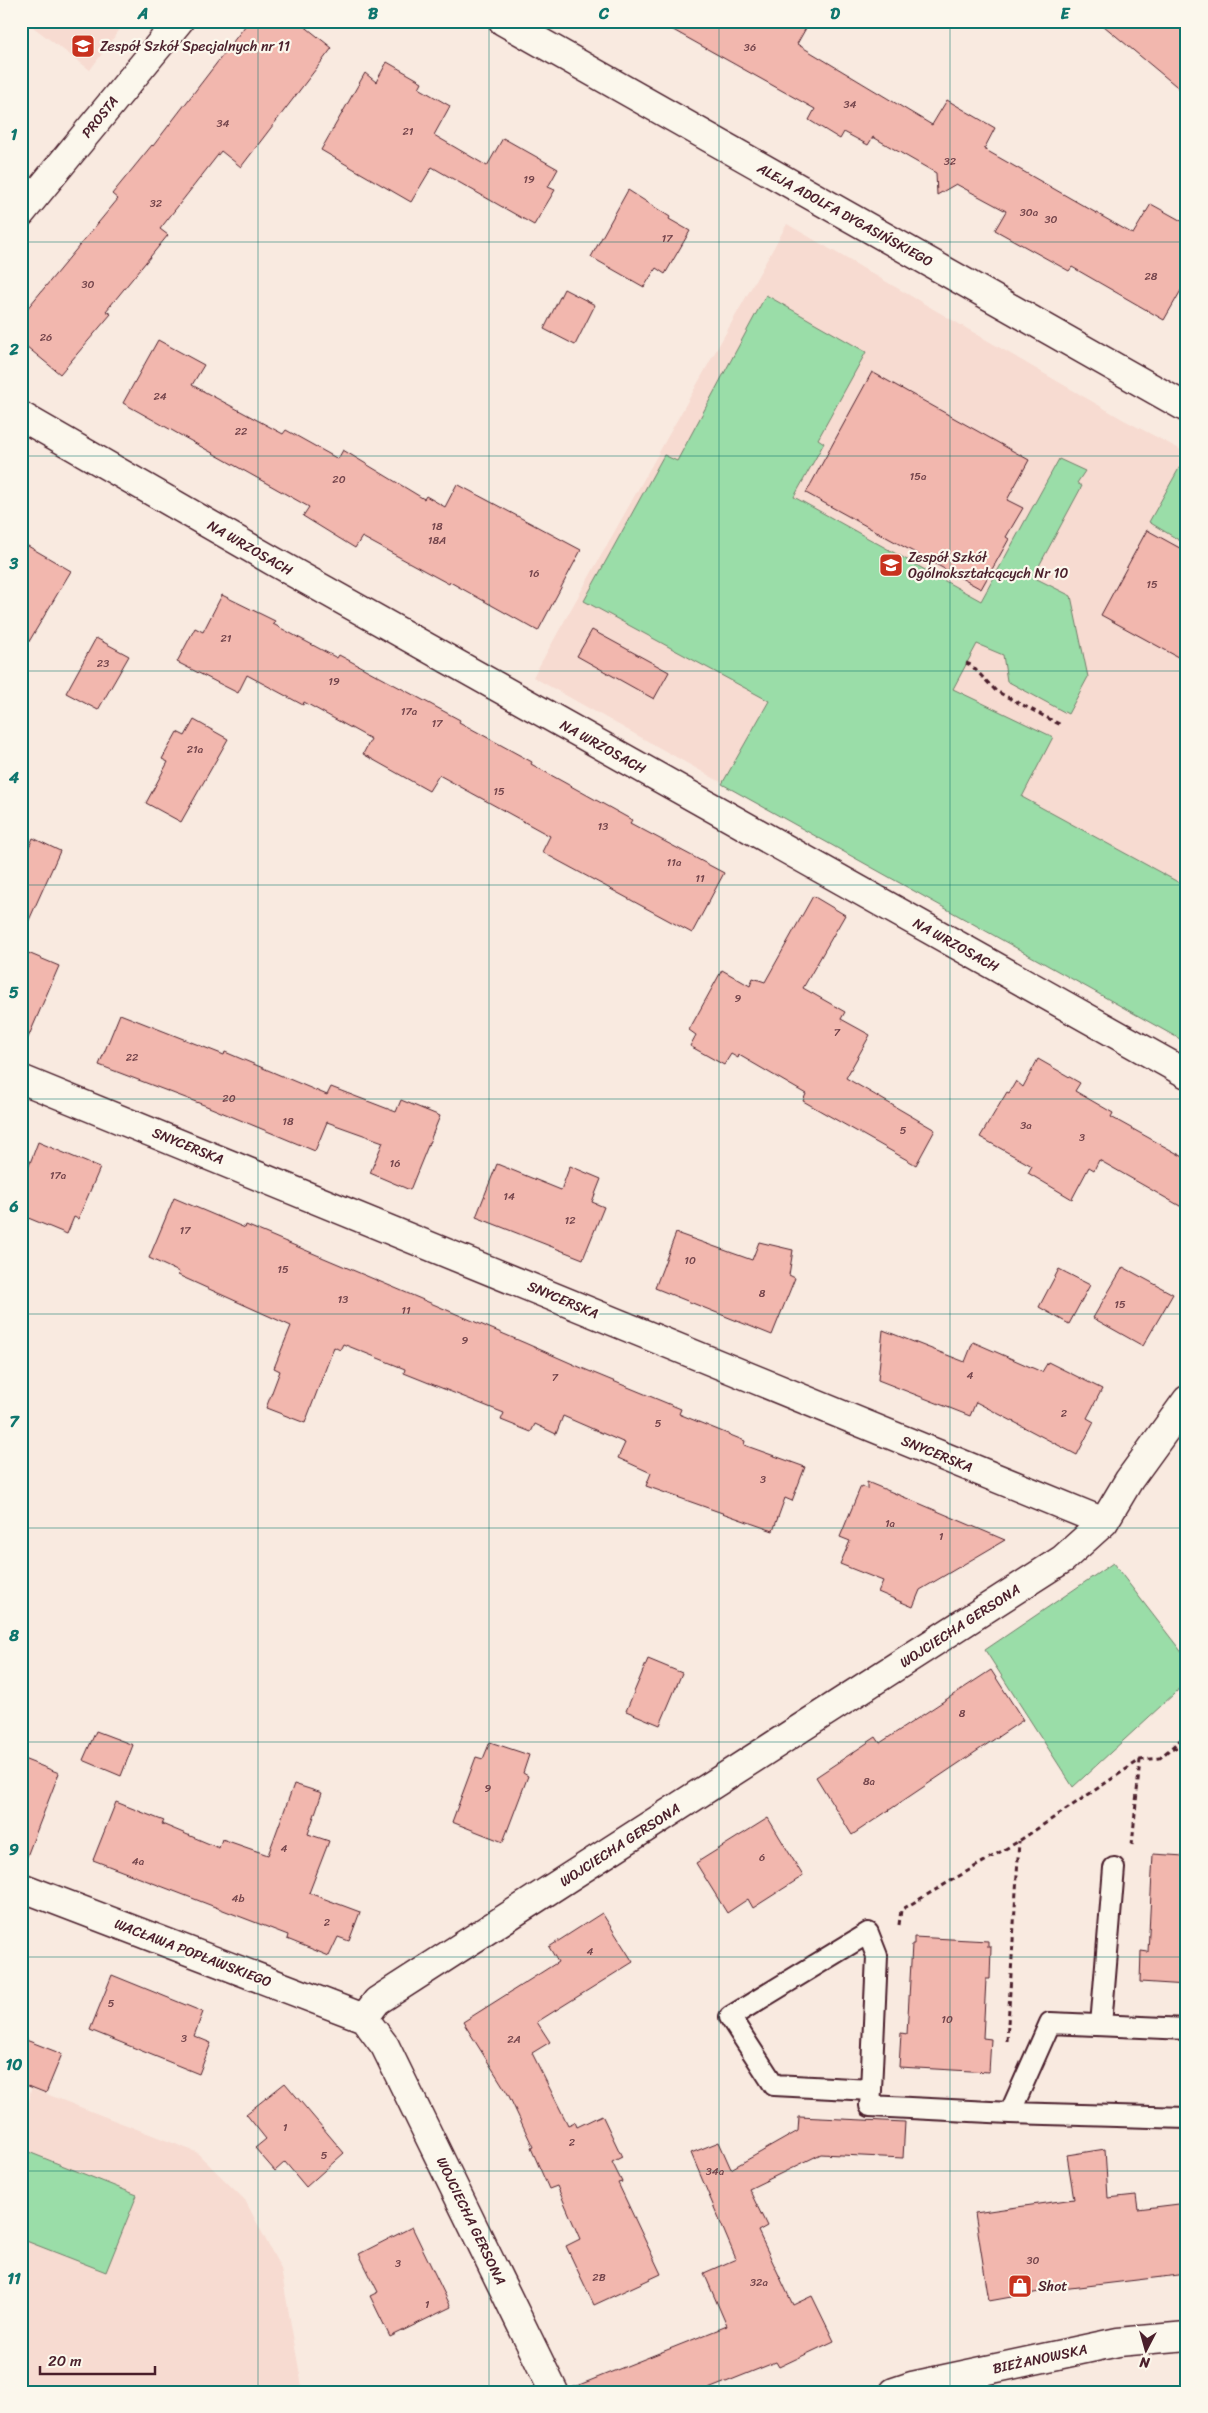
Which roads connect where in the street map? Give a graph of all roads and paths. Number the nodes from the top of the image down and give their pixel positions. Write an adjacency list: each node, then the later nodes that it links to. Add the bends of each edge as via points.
1 (179, 21): 3 (street, PROSTA)
2 (503, 21): 4 (street, ALEJA ADOLFA DYGASIŃSKIEGO)
3 (21, 213)
4 (1187, 408)
5 (21, 416): 8 (street, NA WRZOSACH, via 272,562)
6 (966, 663): 7 (path, via 972,665 996,691)
7 (1061, 725)
8 (1187, 1074)
9 (21, 1079): 11 (street, SNYCERSKA)
10 (1187, 1400): 11 (street, WOJCIECHA GERSONA, via 1129,1480)
11 (1104, 1522): 19 (street, WOJCIECHA GERSONA, via 1063,1559 376,2001)
12 (1187, 1734): 13 (path)
13 (1172, 1748): 14 (path); 15 (path, via 1160,1758 1140,1760)
14 (1187, 1748)
15 (1019, 1842): 18 (path, via 901,1910); 22 (path)
16 (1114, 1868): 20 (lane)
17 (21, 1888): 19 (street, WACŁAWA POPŁAWSKIEGO)
18 (899, 1930)
19 (364, 2018): 27 (street, WOJCIECHA GERSONA, via 385,2046)
20 (1101, 2025): 21 (lane); 24 (lane, via 1050,2023)
21 (1187, 2030)
22 (1007, 2044)
23 (871, 2090): 23 (lane, via 877,1956 868,1933 730,2017 774,2085); 24 (lane, via 870,2106)
24 (1010, 2113): 25 (lane)
25 (1187, 2118)
26 (1187, 2336): 28 (street, BIEŻANOWSKA, via 1118,2342)
27 (554, 2392)
28 (894, 2392)

